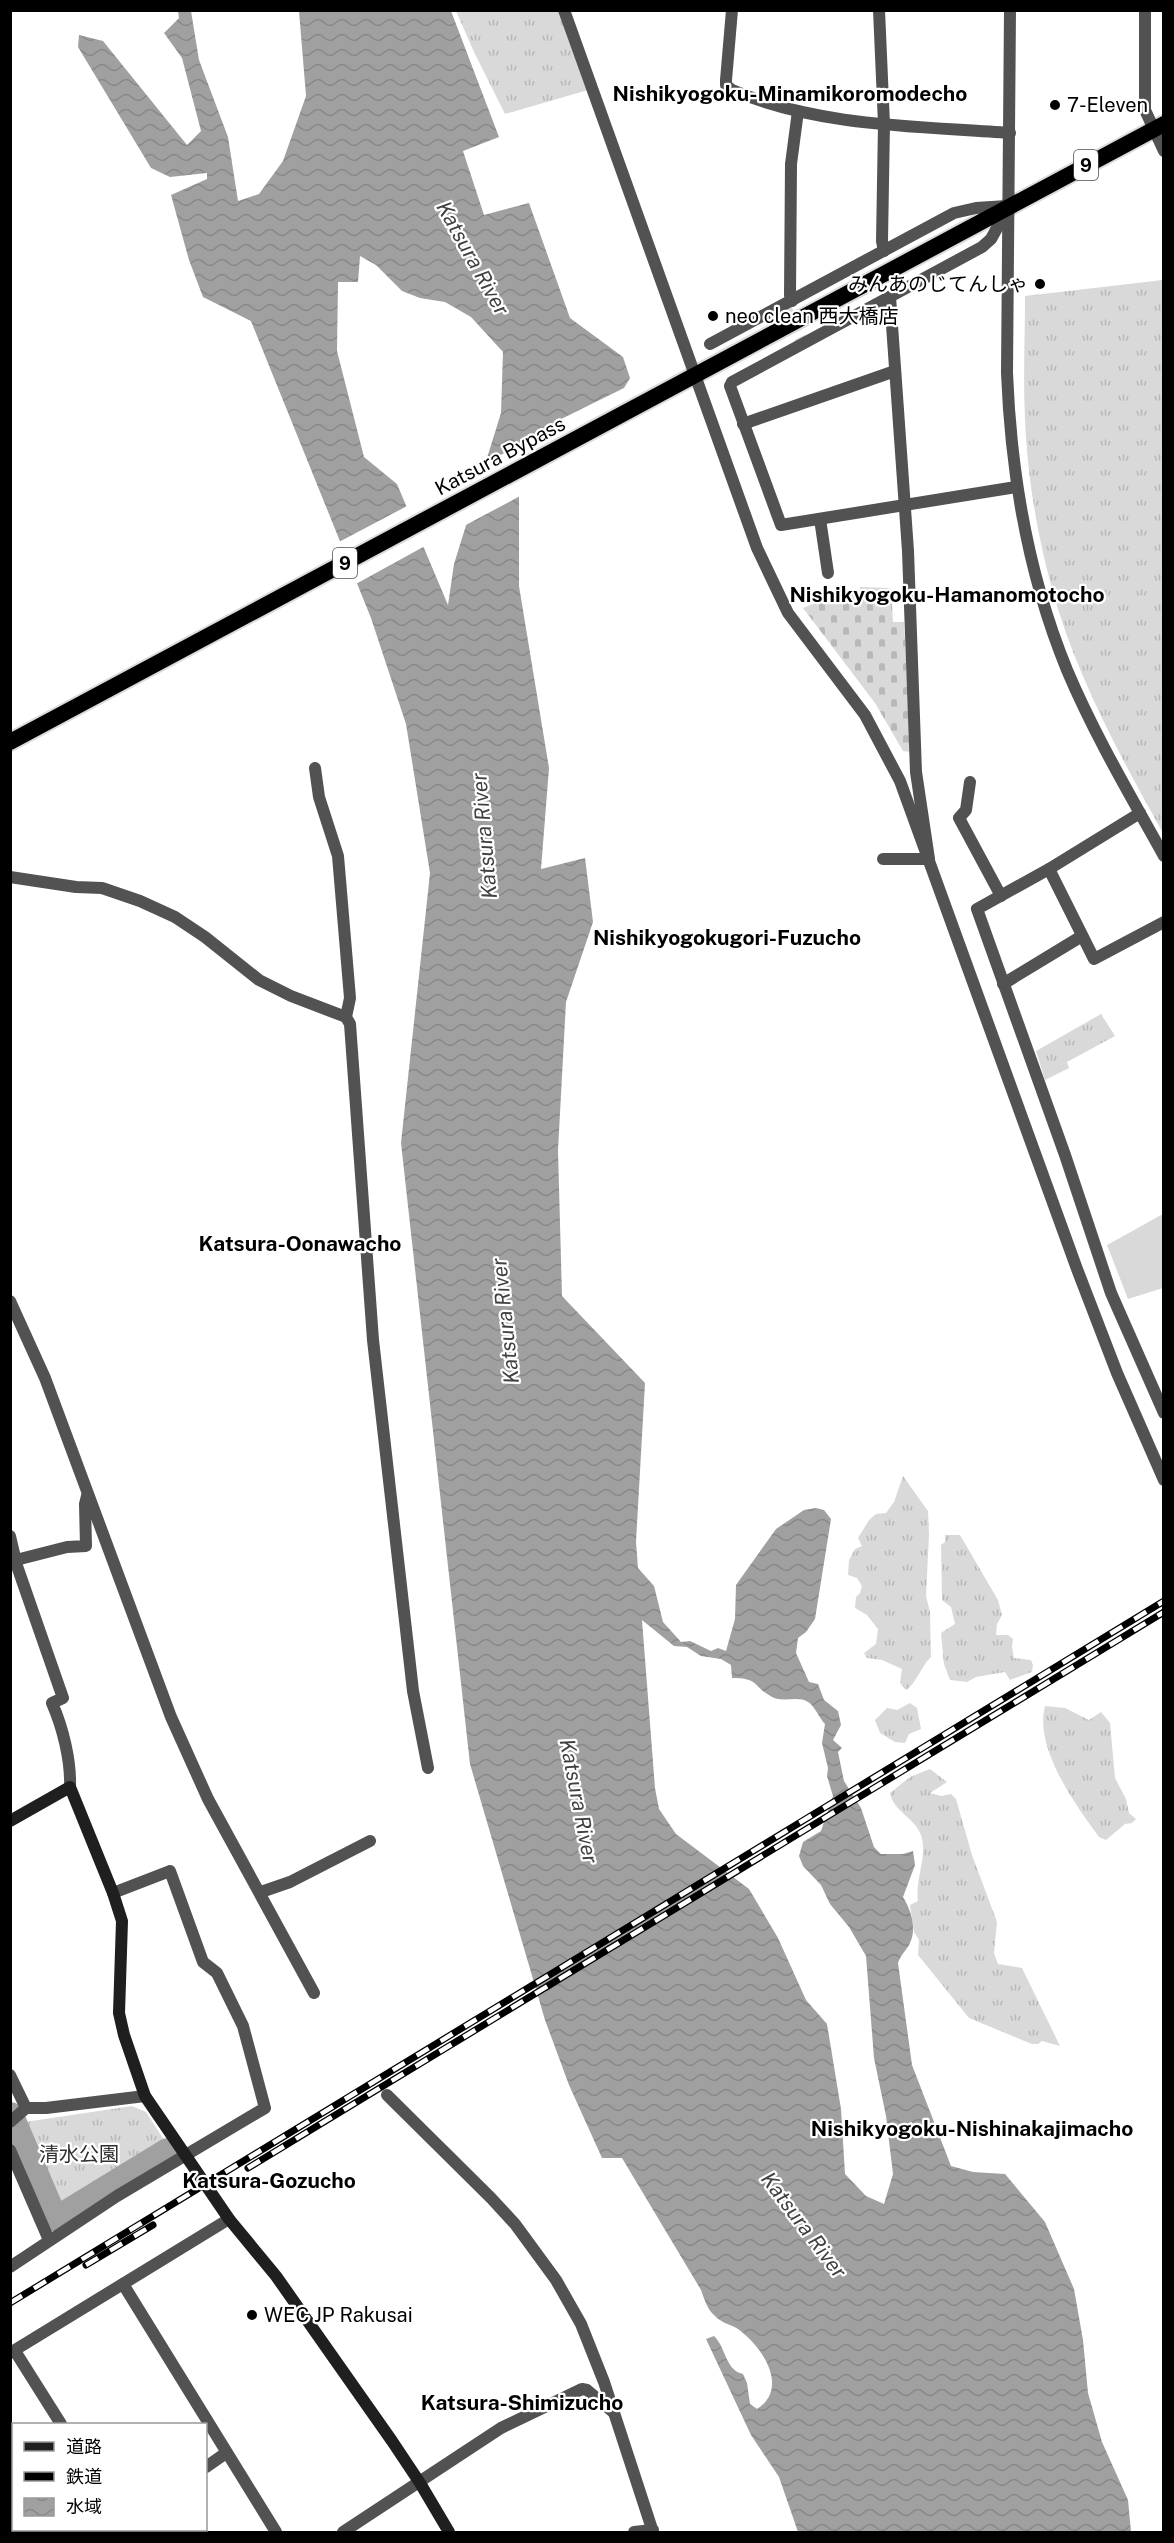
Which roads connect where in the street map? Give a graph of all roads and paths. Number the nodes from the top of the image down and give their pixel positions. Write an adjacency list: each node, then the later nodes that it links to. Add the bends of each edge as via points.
1 (564, 10): 17 (street)
2 (732, 10): 6 (street, via 728,88)
3 (879, 10): 7 (street)
4 (1010, 10): 9 (street)
5 (1145, 10): 8 (street, via 1145,110)
6 (798, 111): 7 (street); 14 (street, via 791,164)
7 (884, 124): 9 (street); 12 (street)
8 (1158, 127): 10 (street); 11 (highway, 9)
9 (1010, 133): 11 (street)
10 (1164, 151)
11 (1009, 206): 12 (street, via 954,213); 13 (street, via 991,239 982,247); 17 (highway, Katsura Bypass / 9); 19 (street, via 1007,373)
12 (884, 251): 14 (street)
13 (890, 297): 16 (street); 18 (street, via 732,382)
14 (792, 301): 15 (street)
15 (710, 344)
16 (895, 371): 18 (street); 20 (street)
17 (695, 375): 23 (highway, Katsura Bypass / 9); 29 (street, via 772,583 788,614 882,744)
18 (743, 424): 21 (street, via 781,525)
19 (1016, 487): 20 (street); 26 (street, via 1032,567 1067,669)
20 (904, 504): 21 (street); 29 (street, via 916,772)
21 (820, 519): 22 (street)
22 (828, 573)
23 (10, 742)
24 (315, 768): 36 (street, via 338,856 350,999)
25 (970, 782): 32 (street, via 966,810 958,818)
26 (1140, 813): 27 (street); 30 (street)
27 (1164, 856)
28 (883, 859): 29 (street)
29 (929, 859): 39 (street, via 1077,1269)
30 (1049, 869): 32 (street); 34 (street)
31 (10, 877): 36 (street, via 102,888 140,901 190,927 259,980)
32 (1001, 896): 35 (street, via 977,909)
33 (1164, 922): 34 (street, via 1094,959)
34 (1082, 936): 35 (street)
35 (1004, 984): 38 (street, via 1111,1293)
36 (346, 1017): 43 (street, via 350,1024 373,1340 413,1691)
37 (10, 1301): 40 (street, via 45,1378)
38 (1164, 1413)
39 (1164, 1480)
40 (88, 1494): 42 (street, via 87,1546); 47 (street, via 171,1717 208,1799)
41 (10, 1536): 42 (street)
42 (16, 1560): 44 (street, via 63,1698 52,1703 71,1772)
43 (429, 1768)
44 (70, 1787): 45 (main road); 48 (main road)
45 (10, 1821)
46 (370, 1841): 47 (street, via 290,1882)
47 (261, 1892): 49 (street, via 271,1918)
48 (113, 1893): 52 (main road, via 122,1921 119,2013); 55 (street, via 170,1871 202,1962 217,1973 243,2026 265,2108)
49 (314, 1993)
50 (10, 2075): 53 (street)
51 (387, 2095): 61 (street, via 491,2198 556,2280 581,2324)
52 (146, 2096): 53 (street); 55 (main road)
53 (18, 2115)
54 (10, 2150): 57 (street)
55 (186, 2156): 56 (main road); 57 (street)
56 (229, 2219): 59 (street); 65 (main road, via 276,2276)
57 (49, 2240): 58 (street)
58 (10, 2267)
59 (123, 2284): 60 (street); 63 (street)
60 (13, 2352): 62 (street)
61 (613, 2412): 65 (street, via 582,2389 501,2428); 66 (street)
62 (60, 2423)
63 (226, 2453): 64 (street); 67 (street)
64 (207, 2465)
65 (420, 2482): 68 (street); 69 (main road)
66 (653, 2531): 70 (street)
67 (276, 2532)
68 (343, 2532)
69 (449, 2532)
70 (634, 2532)

